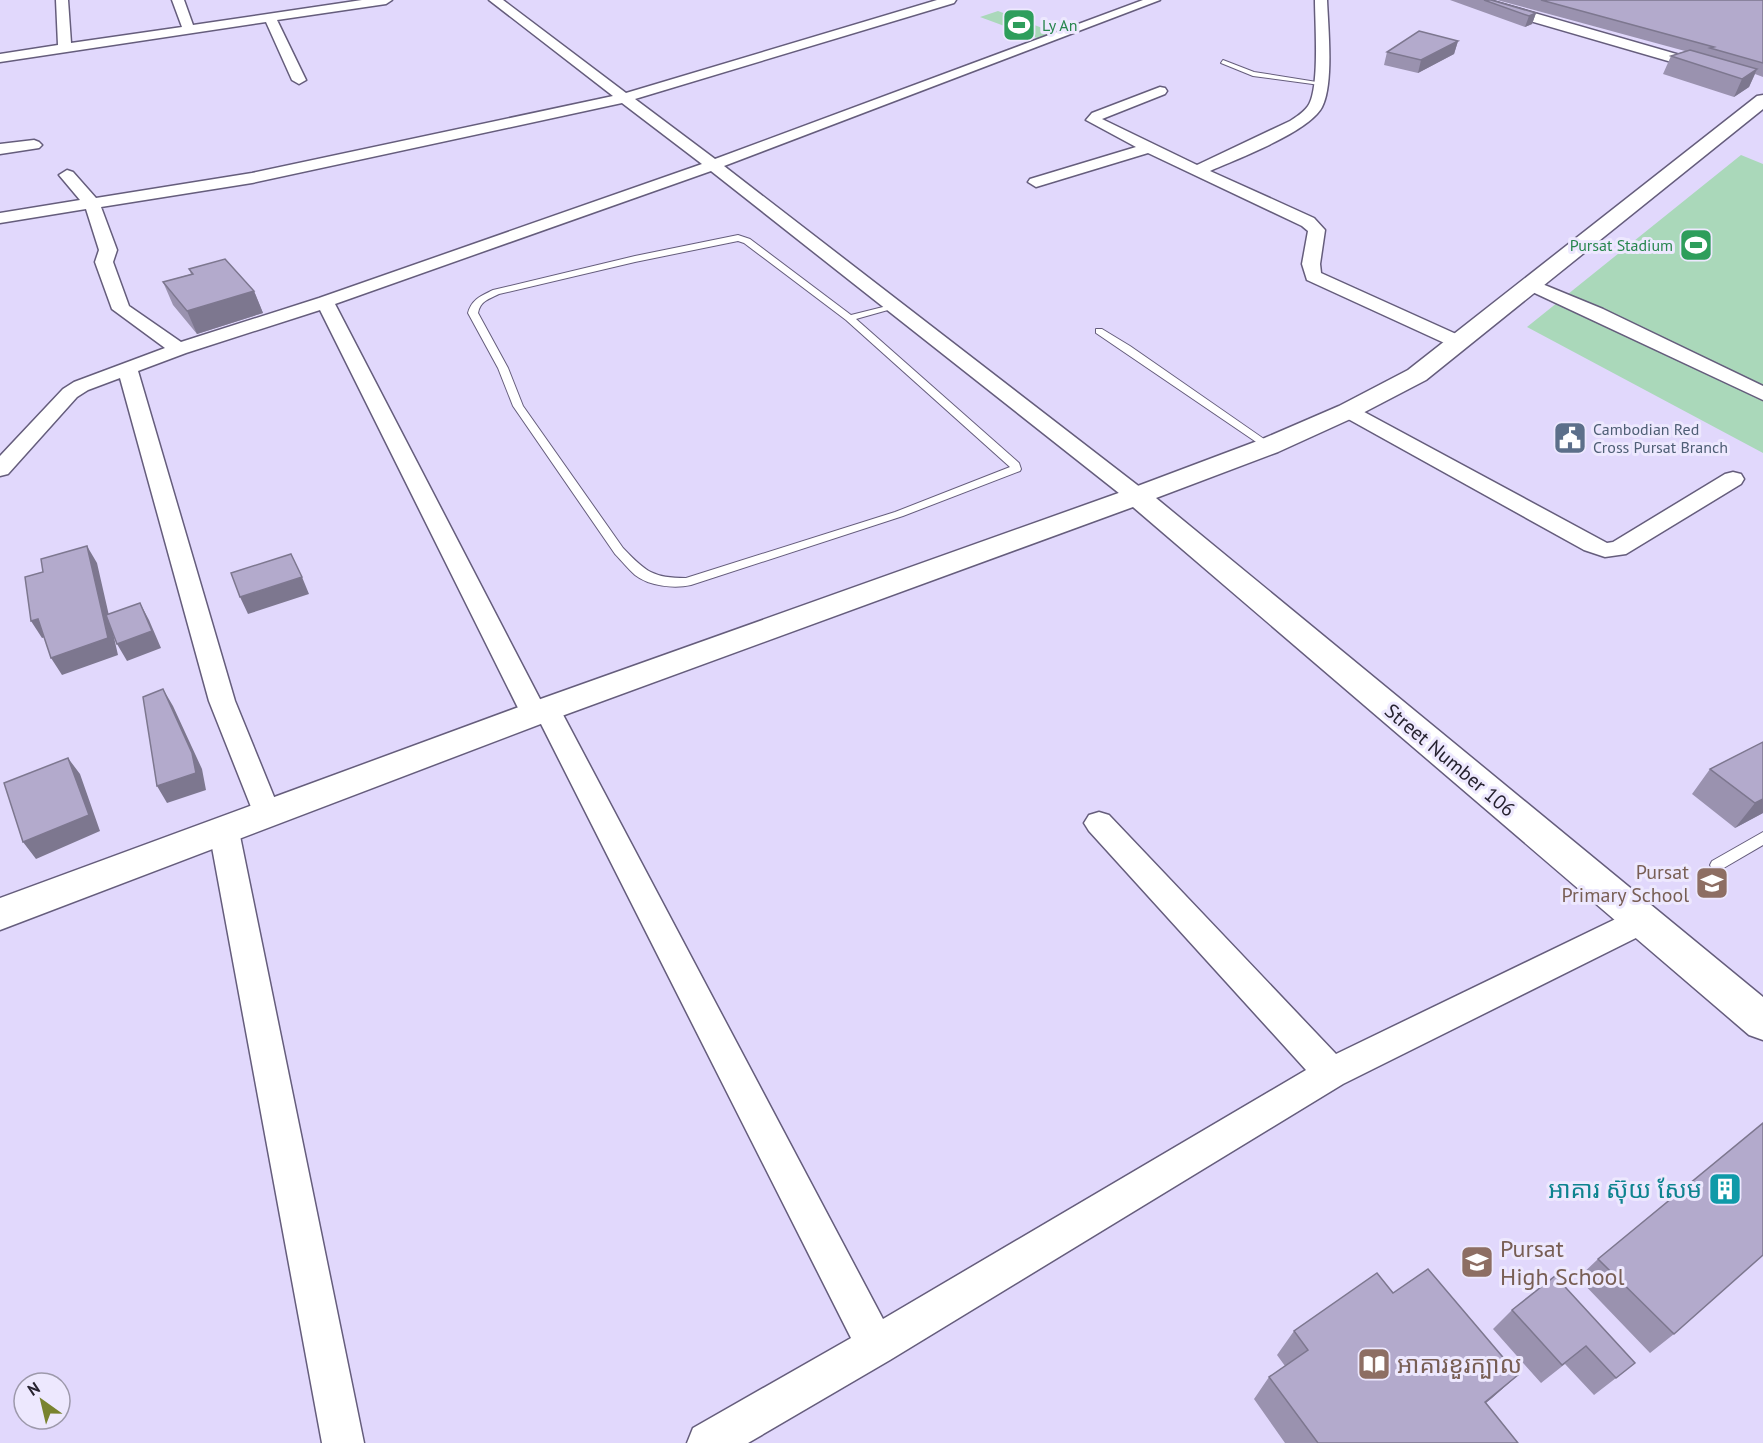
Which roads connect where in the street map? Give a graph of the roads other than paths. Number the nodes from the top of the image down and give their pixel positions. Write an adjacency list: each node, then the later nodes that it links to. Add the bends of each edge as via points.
1 (62, 0): 11 (street)
2 (178, 0): 10 (street)
3 (386, 0): 9 (street)
4 (495, 0): 18 (street)
5 (950, 0): 18 (street)
6 (1154, 0): 23 (street)
7 (1321, 0): 16 (street)
8 (1473, 0): 14 (street)
9 (270, 18): 10 (street); 15 (street)
10 (189, 30): 11 (street)
11 (65, 48): 12 (street)
12 (0, 58)
13 (1223, 62): 16 (lane, via 1253,74)
14 (1730, 74)
15 (299, 80)
16 (1320, 83): 24 (street, via 1316,106 1298,123)
17 (1160, 91): 21 (street, via 1093,120)
18 (623, 98): 23 (street); 27 (street, via 252,178)
19 (1763, 100): 29 (street)
20 (34, 145): 22 (street)
21 (1147, 148): 24 (street); 26 (street)
22 (0, 149)
23 (713, 165): 30 (street); 31 (street)
24 (1197, 171): 34 (street, via 1308,222 1317,230 1311,264 1313,276)
25 (67, 175): 27 (street)
26 (1036, 182)
27 (92, 204): 28 (street); 35 (street, via 108,250 104,262 121,309)
28 (0, 218)
29 (1530, 284): 34 (street); 37 (street)
30 (325, 302): 35 (street); 43 (street)
31 (892, 306): 32 (lane); 42 (street)
32 (849, 318): 32 (lane, via 738,238 496,292 477,301 473,313 503,368 518,406 571,484 639,572 666,582 687,582 888,518 1016,469)
33 (1099, 331): 39 (lane)
34 (1458, 342): 38 (street, via 1417,375)
35 (179, 350): 36 (street)
36 (126, 369): 40 (street, via 70,393); 44 (street, via 222,701)
37 (1763, 394)
38 (1348, 411): 39 (street); 41 (street, via 1605,550 1618,549)
39 (1269, 446): 42 (street)
40 (0, 469)
41 (1733, 479)
42 (1137, 496): 43 (street); 50 (street, Street Number 106)
43 (540, 711): 44 (street); 53 (street)
44 (267, 814): 46 (street)
45 (1098, 823): 52 (street)
46 (224, 831): 49 (street); 54 (street)
47 (1763, 838): 48 (lane)
48 (1717, 865)
49 (0, 914)
50 (1641, 921): 51 (street, Street Number 106); 52 (street)
51 (1763, 1022)
52 (1331, 1073): 53 (street)
53 (876, 1346): 55 (street)
54 (342, 1443)
55 (708, 1443)

